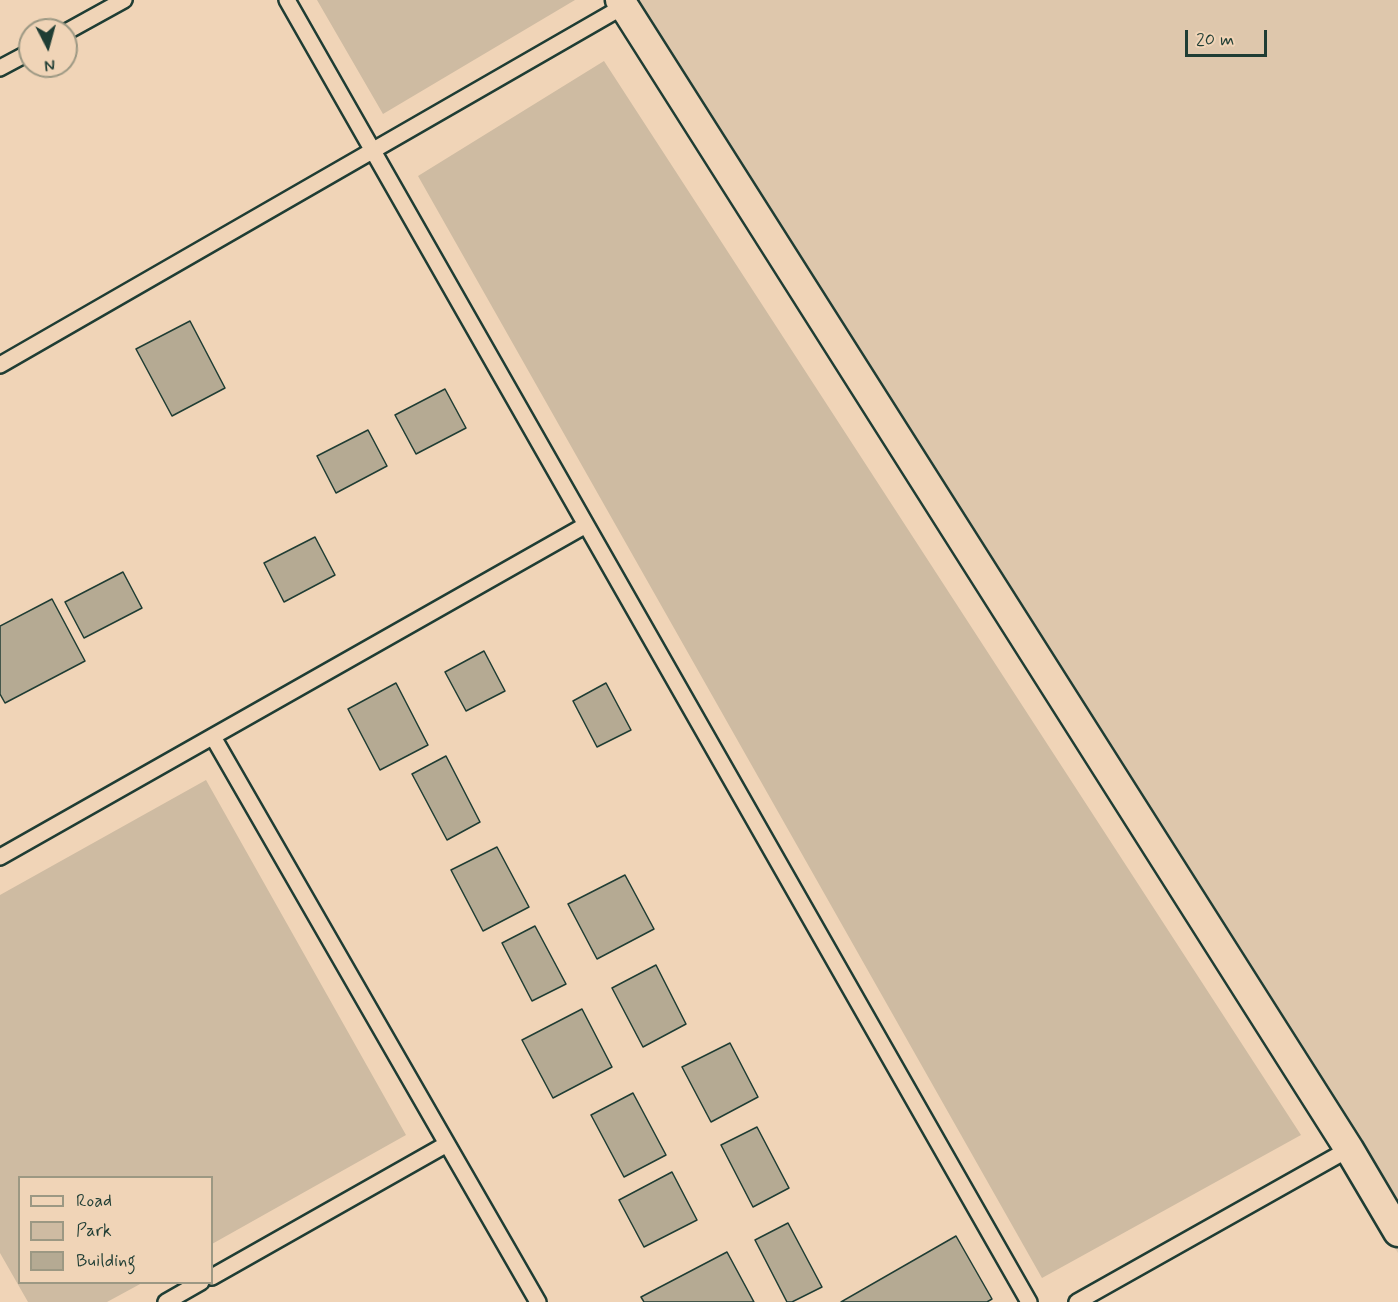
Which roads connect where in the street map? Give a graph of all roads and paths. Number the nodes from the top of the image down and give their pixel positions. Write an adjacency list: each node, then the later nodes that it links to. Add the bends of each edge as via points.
1 (124, 0): 4 (lane)
2 (286, 0): 7 (lane)
3 (622, 3): 7 (lane); 13 (street)
4 (78, 25)
5 (18, 58): 6 (lane)
6 (0, 68)
7 (372, 150): 8 (lane); 9 (lane)
8 (0, 364)
9 (586, 525): 10 (lane); 19 (lane)
10 (213, 737): 11 (lane); 12 (lane)
11 (0, 857)
12 (447, 1144): 15 (lane); 18 (lane)
13 (1349, 1149): 14 (street); 20 (lane)
14 (1398, 1232)
15 (213, 1276)
16 (198, 1284): 17 (lane)
17 (166, 1302)
18 (538, 1302)
19 (1029, 1302)
20 (1077, 1302)

